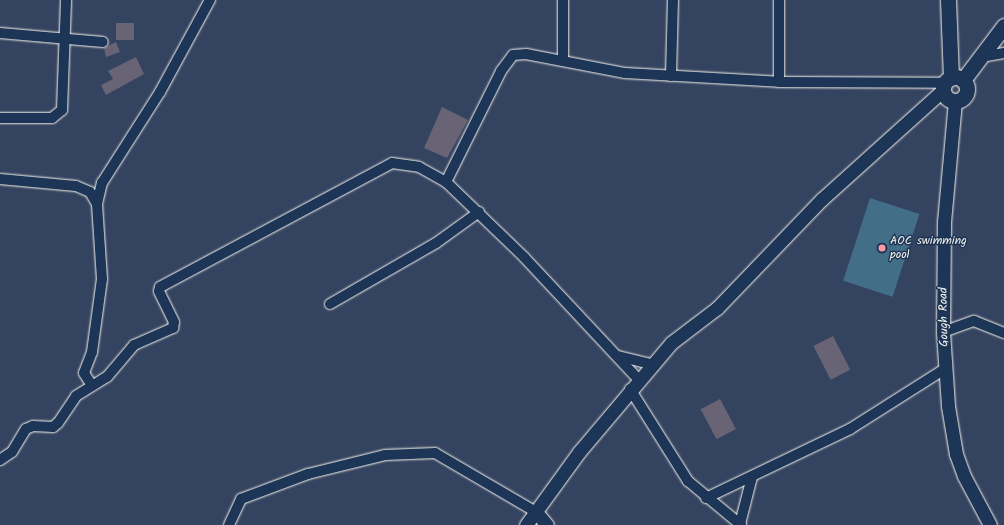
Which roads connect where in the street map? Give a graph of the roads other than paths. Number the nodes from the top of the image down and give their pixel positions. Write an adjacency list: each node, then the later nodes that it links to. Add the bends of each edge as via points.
1 (66, 0): 9 (street)
2 (210, 0): 21 (street, via 160,92 102,183)
3 (563, 0): 13 (street)
4 (673, 0): 14 (street)
5 (779, 0): 15 (street)
6 (948, 0): 16 (main road)
7 (1004, 26): 12 (main road)
8 (0, 33): 9 (street)
9 (63, 39): 10 (street); 18 (street, via 63,100 58,115 52,118)
10 (103, 42)
11 (1004, 53): 12 (street)
12 (981, 57): 16 (main road)
13 (563, 61): 14 (street, via 625,73); 20 (street, via 518,53 506,62)
14 (671, 76): 15 (street)
15 (779, 82): 16 (street)
16 (951, 83): 17 (main road, via 947,98); 17 (main road, via 967,85 967,92 962,100); 27 (street, via 822,199 717,308 671,343)
17 (955, 101): 24 (street, Gough Road, via 945,190)
18 (0, 118)
19 (0, 179): 21 (street, via 76,186 90,192)
20 (446, 182): 22 (street); 30 (street, via 419,167 392,163 163,285 159,290 174,322 173,328 134,345 107,377)
21 (97, 204): 30 (street, via 102,279 92,352 84,373)
22 (479, 212): 23 (street, via 436,243); 26 (street)
23 (330, 304)
24 (943, 332): 25 (street, via 974,321); 28 (street, Gough Road)
25 (1004, 333)
26 (616, 355): 27 (street); 29 (street)
27 (653, 365): 29 (street)
28 (946, 368): 32 (street, via 850,429); 39 (street, Gough Road, via 948,406 956,454 967,484)
29 (634, 384): 33 (street, via 677,465); 34 (street, via 579,452)
30 (92, 386): 31 (street, via 76,396 53,427 33,426 26,429 12,452)
31 (0, 460)
32 (752, 477): 33 (street); 35 (street)
33 (706, 498): 35 (street)
34 (536, 512): 36 (street, via 435,453 385,455 308,474 241,499); 37 (street); 38 (street)
35 (740, 524)
36 (229, 525)
37 (526, 525)
38 (547, 525)
39 (990, 525)

